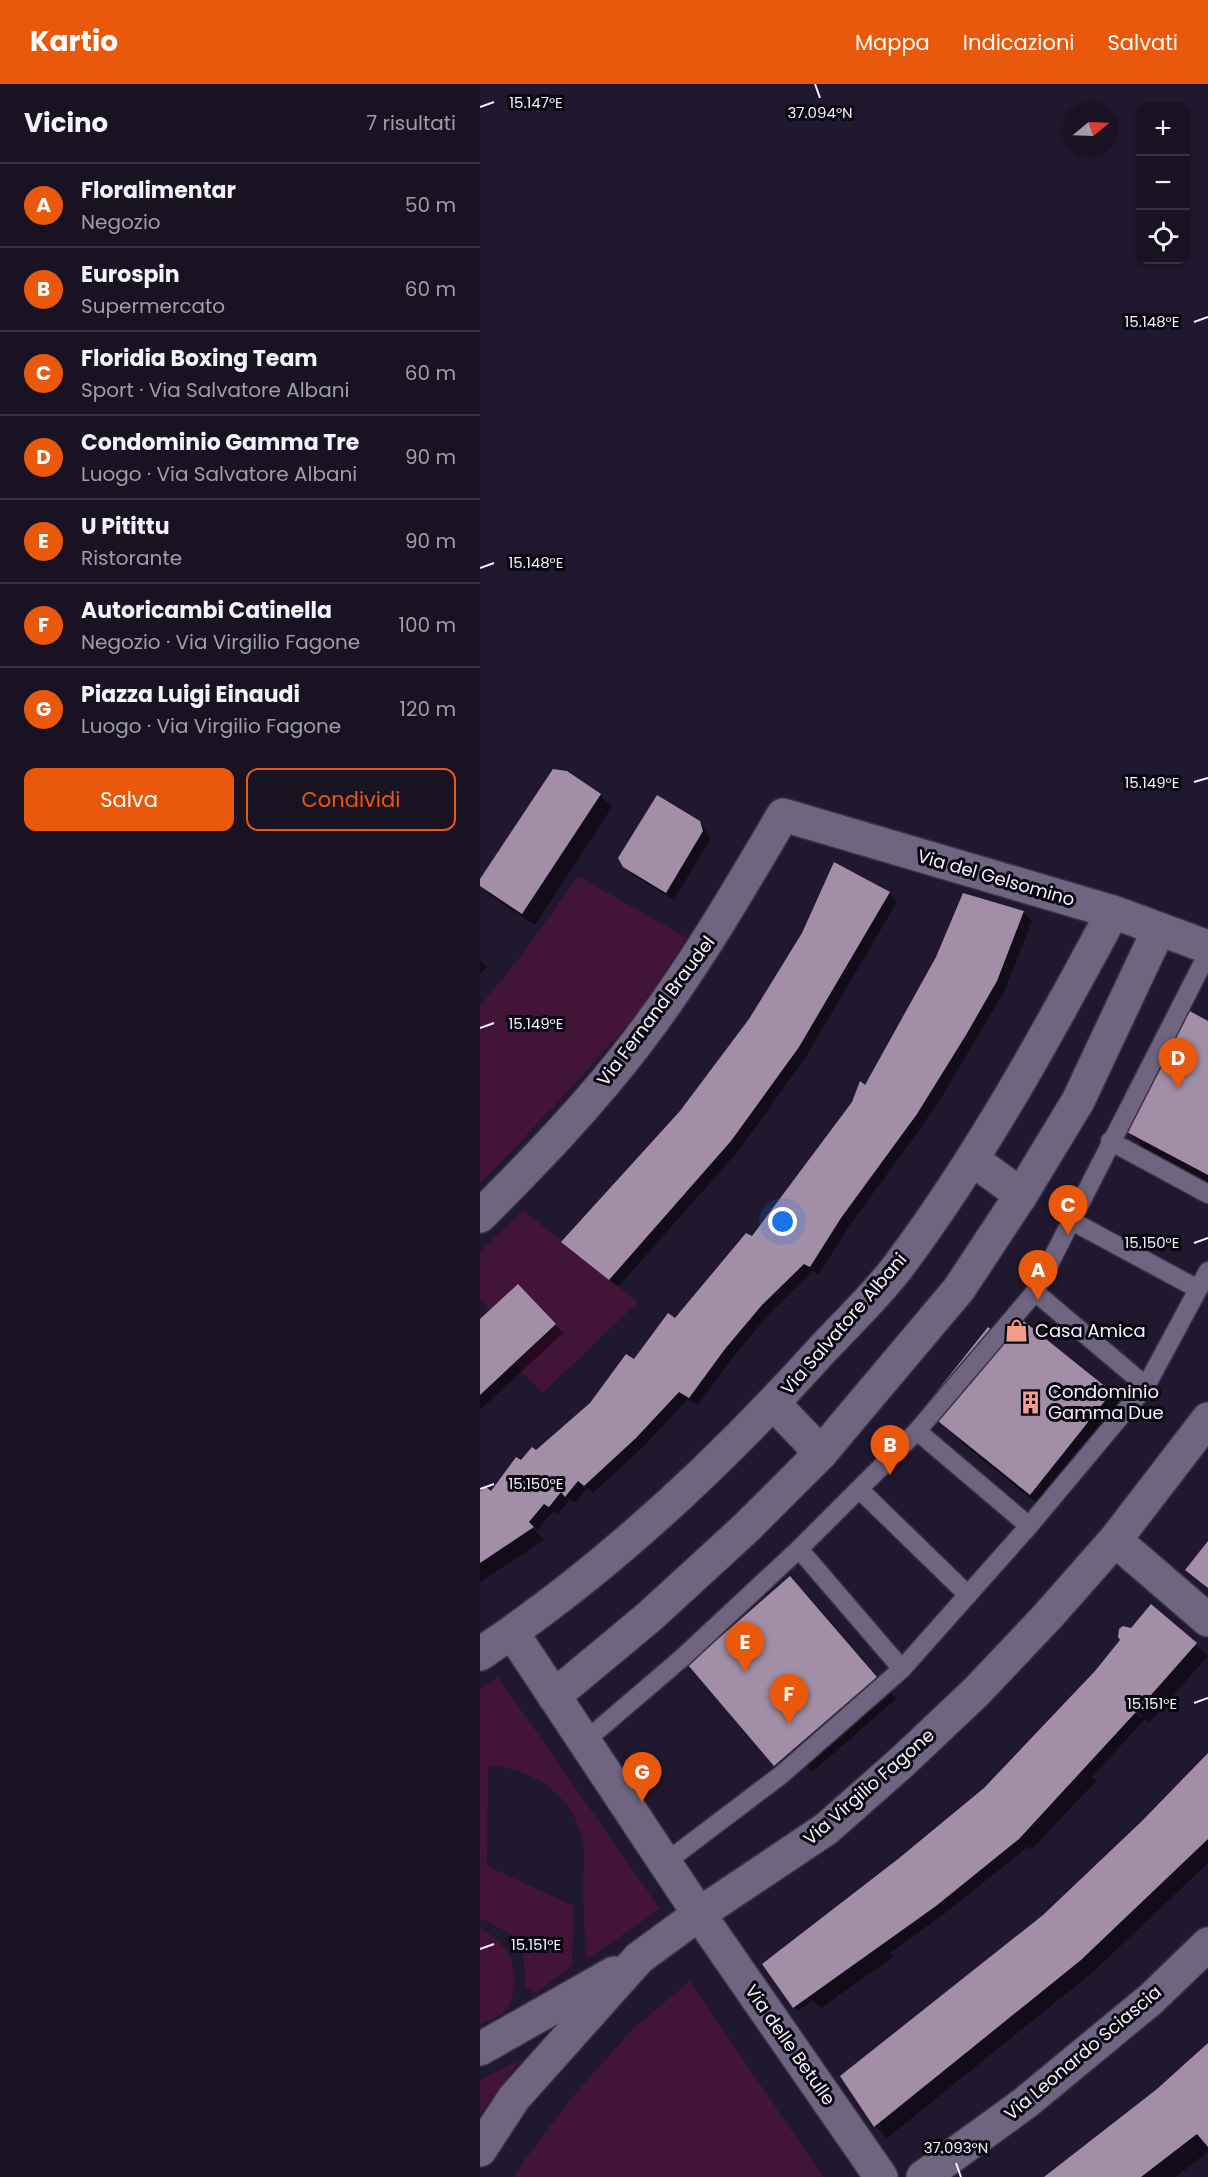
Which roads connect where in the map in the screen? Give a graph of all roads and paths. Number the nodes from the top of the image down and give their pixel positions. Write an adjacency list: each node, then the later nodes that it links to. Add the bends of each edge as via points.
1 (783, 815): 2 (street, Via del Gelsomino); 10 (street, Via Fernand Braudel, via 715,931 638,1041 552,1144)
2 (1113, 912): 3 (street, Via del Gelsomino); 7 (street, Via Salvatore Albani, via 1027,1071)
3 (1159, 929): 4 (street, Via del Gelsomino); 9 (street, via 1077,1101)
4 (1208, 947)
5 (1208, 953): 6 (lane)
6 (1110, 1142): 8 (lane); 11 (lane)
7 (972, 1159): 9 (street); 16 (street, Via Salvatore Albani, via 899,1266)
8 (1208, 1194)
9 (1021, 1195): 19 (street, via 959,1289)
10 (480, 1216)
11 (1070, 1220): 13 (lane); 14 (lane)
12 (1208, 1271): 13 (lane)
13 (1198, 1289): 15 (lane)
14 (1035, 1292): 15 (lane); 18 (lane)
15 (1146, 1386): 21 (lane)
16 (774, 1404): 19 (street); 26 (street, Via Salvatore Albani, via 612,1556)
17 (1208, 1419): 22 (street, Via Virgilio Fagone)
18 (917, 1431): 20 (lane); 21 (lane)
19 (821, 1453): 29 (street, via 747,1528)
20 (859, 1489): 23 (lane); 24 (lane)
21 (1029, 1526): 24 (lane)
22 (1115, 1540): 25 (street); 32 (street, Via Virgilio Fagone, via 1032,1634 902,1762 826,1828)
23 (799, 1549): 28 (lane); 30 (lane)
24 (968, 1595): 28 (lane)
25 (1208, 1620)
26 (513, 1634): 27 (street, Via Salvatore Albani); 29 (street, Via delle Betulle)
27 (480, 1654)
28 (902, 1669): 31 (lane, via 781,1774)
29 (554, 1696): 30 (street, Via delle Betulle)
30 (585, 1741): 31 (street, Via delle Betulle)
31 (666, 1863): 32 (street, Via delle Betulle)
32 (699, 1914): 34 (street, Via Virgilio Fagone); 37 (street, Via delle Betulle)
33 (1208, 1944): 38 (street, Via Leonardo Sciascia, via 1150,1999 1026,2103)
34 (639, 1958): 35 (street); 36 (street, Via Virgilio Fagone, via 514,2098)
35 (480, 2049)
36 (480, 2151)
37 (881, 2177)
38 (923, 2177)

